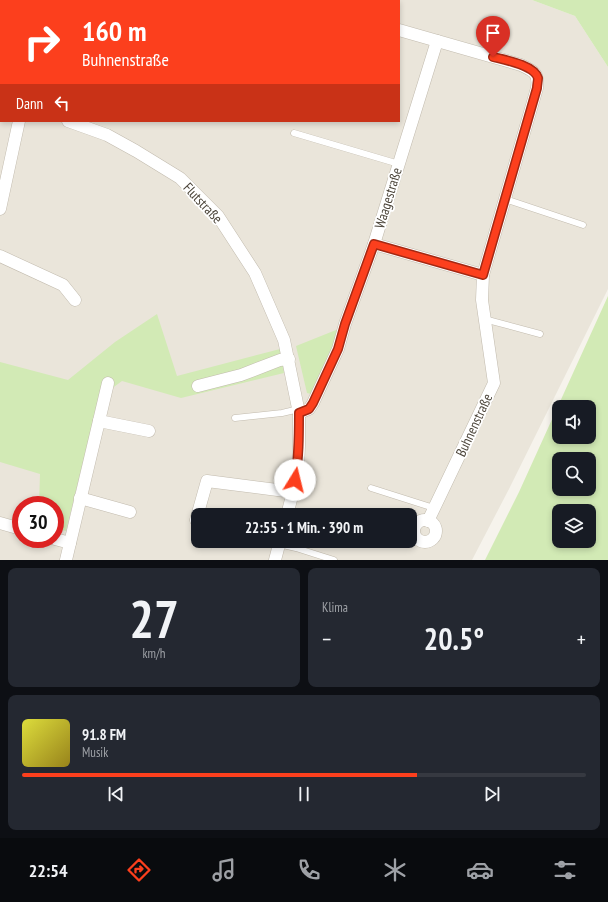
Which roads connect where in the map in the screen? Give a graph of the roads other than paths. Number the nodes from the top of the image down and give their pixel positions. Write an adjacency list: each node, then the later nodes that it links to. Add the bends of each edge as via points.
1 (400, 30): 2 (street, Buhnenstraße)
2 (437, 41): 6 (street, Waagestraße); 7 (street, Buhnenstraße, via 521,65 534,71 538,79)
3 (18, 122): 8 (street)
4 (71, 122): 16 (street, Flutstraße, via 107,135 180,178 218,216 255,273 284,340)
5 (294, 133): 6 (lane)
6 (399, 164): 10 (street, Waagestraße)
7 (505, 199): 9 (lane); 12 (street, Buhnenstraße)
8 (0, 209)
9 (583, 225)
10 (374, 244): 12 (street); 19 (street, Waagestraße, via 338,349 313,403 309,409)
11 (0, 256): 13 (street, via 63,285)
12 (483, 275): 14 (street, Buhnenstraße)
13 (75, 300)
14 (484, 319): 15 (lane); 28 (street, Buhnenstraße, via 494,383)
15 (540, 334)
16 (289, 359): 18 (street, via 280,360 240,376); 19 (street)
17 (108, 383): 21 (street)
18 (198, 386)
19 (299, 411): 20 (lane); 24 (street, via 298,467)
20 (235, 418)
21 (99, 421): 22 (street); 25 (street)
22 (149, 431)
23 (371, 488): 28 (lane)
24 (293, 492): 26 (street, via 207,481); 27 (street)
25 (80, 498): 29 (street); 36 (street)
26 (199, 508)
27 (289, 508)
28 (434, 508): 30 (street, Buhnenstraße)
29 (130, 512)
30 (428, 521): 32 (street, via 423,520); 34 (street, via 434,527 433,538 424,542)
31 (0, 523): 33 (street)
32 (417, 524)
33 (12, 526)
34 (417, 540)
35 (64, 541): 36 (street)
36 (70, 543): 39 (street)
37 (278, 548): 40 (street)
38 (296, 548): 41 (lane)
39 (66, 560)
40 (275, 560)
41 (334, 560)

